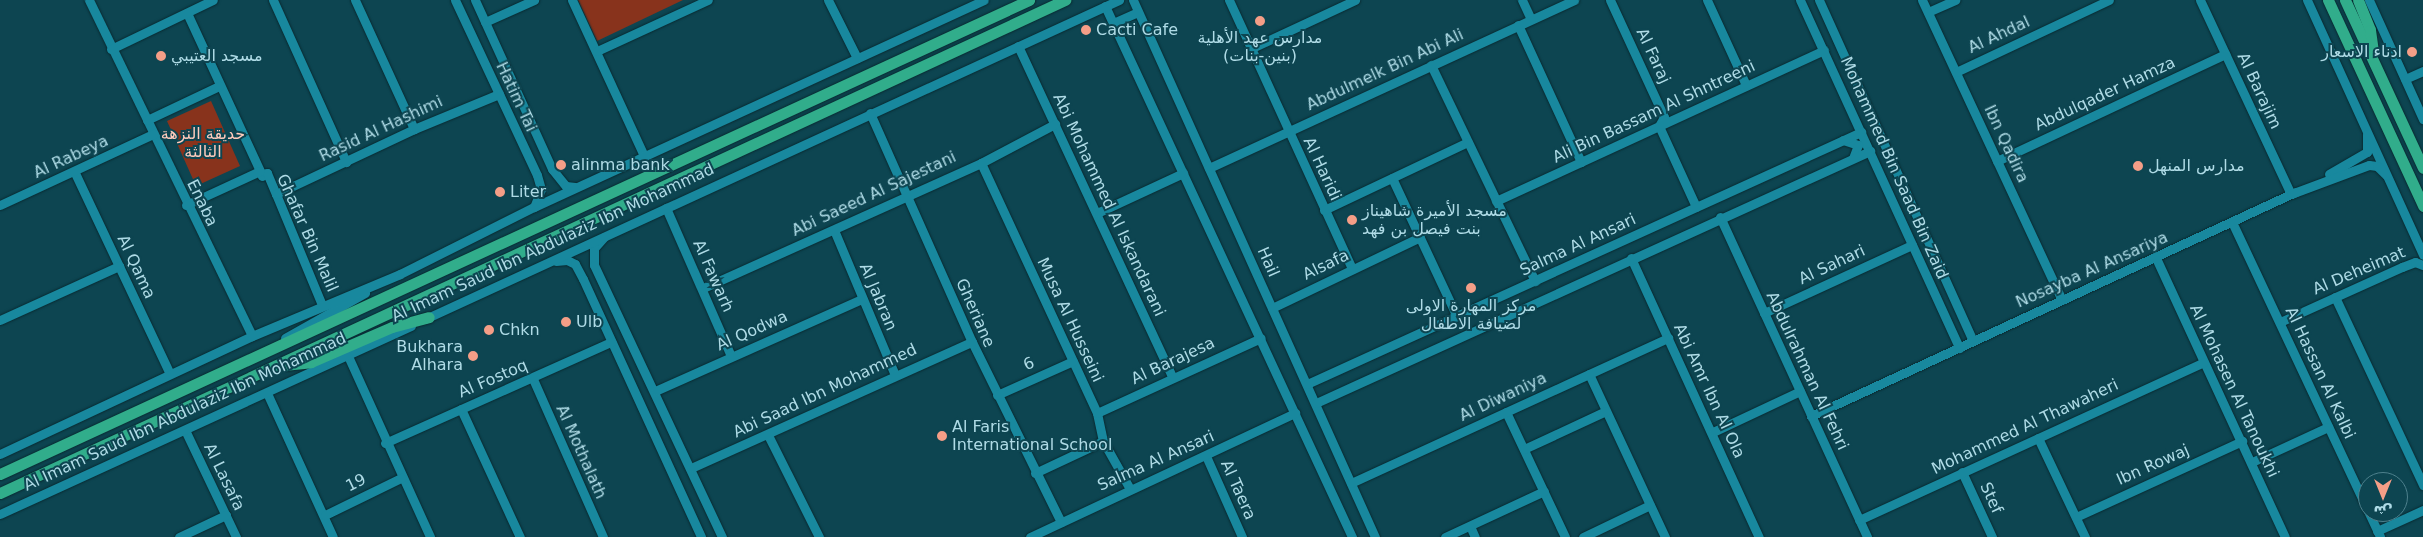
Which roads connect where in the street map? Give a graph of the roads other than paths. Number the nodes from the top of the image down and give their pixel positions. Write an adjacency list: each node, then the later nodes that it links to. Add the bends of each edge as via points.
1 (89, 0): 42 (street, Enaba)
2 (213, 0): 36 (street)
3 (273, 0): 72 (street)
4 (355, 0): 61 (street)
5 (455, 0): 55 (street, Hatim Tai)
6 (476, 0): 38 (street, Hatim Tai)
7 (534, 0): 38 (street)
8 (572, 0): 45 (street)
9 (708, 0): 45 (street)
10 (828, 0): 47 (street)
11 (984, 0): 47 (street)
12 (1028, 0): 130 (main road, Al Imam Saud Ibn Abdulaziz Ibn Mohammad)
13 (1065, 0): 135 (main road, Al Imam Saud Ibn Abdulaziz Ibn Mohammad)
14 (1119, 0): 33 (street, Al Imam Saud Ibn Abdulaziz Ibn Mohammad)
15 (1133, 0): 34 (street, Hail)
16 (1229, 0): 43 (street, Al Haridi)
17 (1355, 0): 43 (street)
18 (1522, 0): 37 (street)
19 (1574, 0): 37 (street, Abdulmelk Bin Abi Ali)
20 (1610, 0): 60 (street, Al Faraj, via 1664,117)
21 (1708, 0): 53 (street)
22 (1800, 0): 44 (street, Mohammed Bin Saad Bin Zaid)
23 (1819, 0): 126 (street, Mohammed Bin Saad Bin Zaid)
24 (1922, 0): 35 (street, Ibn Qadira)
25 (1955, 0): 35 (street)
26 (2108, 0): 51 (street, Al Ahdal)
27 (2200, 0): 46 (street, Al Barajim)
28 (2307, 0): 65 (street)
29 (2328, 0): 92 (main road)
30 (2345, 0): 48 (main road)
31 (2358, 0): 48 (main road, via 2370,30)
32 (2369, 0): 52 (street)
33 (1105, 6): 39 (street); 41 (street, Al Imam Saud Ibn Abdulaziz Ibn Mohammad)
34 (1138, 12): 39 (street); 75 (street, Hail)
35 (1928, 12): 51 (street, Ibn Qadira)
36 (186, 13): 42 (street); 54 (street, Ghafar Bin Malil)
37 (1531, 19): 40 (street, Abdulmelk Bin Abi Ali)
38 (485, 22): 77 (street, Hatim Tai)
39 (1113, 23): 80 (street)
40 (1518, 25): 49 (street, Abdulmelk Bin Abi Ali); 73 (street)
41 (1018, 46): 56 (street, Al Imam Saud Ibn Abdulaziz Ibn Mohammad); 59 (street, Abi Mohammed Al Iskandarani)
42 (111, 49): 58 (street, Enaba)
43 (1250, 49): 62 (street, Al Haridi)
44 (1824, 50): 53 (street, Ali Bin Bassam Al Shntreeni); 63 (street, Mohammed Bin Saad Bin Zaid)
45 (597, 51): 69 (street)
46 (2226, 54): 71 (street, Abdulqader Hamza); 87 (street, Al Barajim)
47 (857, 58): 69 (street)
48 (2374, 61): 76 (main road)
49 (1431, 65): 62 (street, Abdulmelk Bin Abi Ali); 67 (street)
50 (2423, 71): 52 (street)
51 (1956, 72): 71 (street, Ibn Qadira)
52 (2405, 79): 57 (street)
53 (1746, 85): 60 (street, Ali Bin Bassam Al Shntreeni)
54 (218, 86): 58 (street); 78 (street, Ghafar Bin Malil)
55 (498, 94): 61 (street, Rasid Al Hashimi); 81 (street, Hatim Tai)
56 (870, 113): 86 (street, Gheriane); 94 (street, Al Imam Saud Ibn Abdulaziz Ibn Mohammad)
57 (2423, 119)
58 (147, 120): 64 (street, Enaba)
59 (1055, 124): 74 (street, Abi Saeed Al Sajestani); 96 (street, Abi Mohammed Al Iskandarani)
60 (1659, 126): 73 (street, Ali Bin Bassam Al Shntreeni); 91 (street, Al Faraj)
61 (414, 128): 72 (street, Rasid Al Hashimi)
62 (1288, 132): 75 (street, Abdulmelk Bin Abi Ali); 95 (street, Al Haridi)
63 (1861, 132): 66 (street, Salma Al Ansari); 68 (street, Mohammed Bin Saad Bin Zaid)
64 (153, 134): 79 (street, Al Rabeya); 90 (street, Enaba)
65 (2367, 134): 82 (street); 87 (street, via 2367,152 2362,157)
66 (1842, 140): 70 (street, via 1858,145); 91 (street, Salma Al Ansari)
67 (1468, 142): 83 (street); 88 (street)
68 (1870, 151): 70 (street, Salma Al Ansari); 102 (street, Mohammed Bin Saad Bin Zaid)
69 (644, 156): 84 (street)
70 (1853, 158): 97 (street, Salma Al Ansari)
71 (1997, 161): 115 (street, Ibn Qadira)
72 (346, 162): 85 (street, Rasid Al Hashimi)
73 (1581, 162): 88 (street, Ali Bin Bassam Al Shntreeni)
74 (981, 163): 86 (street, Abi Saeed Al Sajestani); 133 (street, Musa Al Husseini)
75 (1209, 168): 117 (street, Hail)
76 (2423, 168)
77 (552, 169): 81 (street, via 546,176); 84 (street, Hatim Tai, via 566,186)
78 (260, 171): 85 (street, Ghafar Bin Malil, via 262,176 266,174); 90 (street)
79 (75, 172): 89 (street, Al Rabeya); 108 (street, Al Qama)
80 (1183, 173): 96 (street); 124 (street)
81 (537, 175): 93 (street, Hatim Tai, via 541,189)
82 (2386, 175): 87 (street, Nosayba Al Ansariya, via 2377,166 2369,165); 103 (street)
83 (1392, 178): 95 (street); 101 (street)
84 (578, 187): 93 (street)
85 (276, 194): 116 (street, Ghafar Bin Malil)
86 (906, 194): 99 (street, Abi Saeed Al Sajestani); 128 (street, Gheriane)
87 (2291, 194): 98 (street, Nosayba Al Ansariya)
88 (1496, 202): 111 (street)
89 (0, 205)
90 (186, 205): 123 (street, Enaba)
91 (1696, 206): 111 (street, Salma Al Ansari)
92 (2423, 206)
93 (534, 207): 110 (street)
94 (666, 208): 100 (street, Al Imam Saud Ibn Abdulaziz Ibn Mohammad); 112 (street, Al Fawarh)
95 (1324, 210): 109 (street, Al Haridi)
96 (1097, 213): 139 (street, Abi Mohammed Al Iskandarani)
97 (1720, 218): 104 (street, Salma Al Ansari); 118 (street, Abdulrahman Al Fehri)
98 (2232, 222): 105 (street, Nosayba Al Ansariya); 122 (street, Al Hassan Al Kalbi)
99 (834, 230): 112 (street, Abi Saeed Al Sajestani); 114 (street, Al Jabran)
100 (606, 234): 106 (street, Al Imam Saud Ibn Abdulaziz Ibn Mohammad); 143 (street, via 594,248 594,265)
101 (1420, 237): 109 (street, Alsafa); 120 (street)
102 (1912, 245): 118 (street, Al Sahari); 129 (street, Mohammed Bin Saad Bin Zaid)
103 (2423, 255)
104 (1632, 258): 125 (street, Abi Amr Ibn Al Ola); 146 (street, Salma Al Ansari)
105 (2156, 258): 115 (street, Nosayba Al Ansariya); 134 (street, Al Mohasen Al Tanoukhi)
106 (546, 263): 119 (street, Al Imam Saud Ibn Abdulaziz Ibn Mohammad); 127 (street, via 567,260 575,264)
107 (2423, 265): 113 (street, Al Deheimat, via 2415,262 2402,266)
108 (119, 266): 121 (street); 136 (street, Al Qama)
109 (1352, 269): 117 (street, Alsafa)
110 (400, 274): 116 (street); 130 (street, via 314,319)
111 (1535, 281): 120 (street, Salma Al Ansari)
112 (703, 288): 132 (street, Al Fawarh)
113 (2335, 297): 122 (street, Al Deheimat); 171 (street)
114 (862, 299): 132 (street, Al Qodwa); 138 (street, Al Jabran)
115 (2062, 300): 126 (street, Nosayba Al Ansariya)
116 (322, 305): 123 (street)
117 (1272, 308): 141 (street, Hail)
118 (1764, 314): 142 (street, Abdulrahman Al Fehri)
119 (429, 317): 131 (street, Al Imam Saud Ibn Abdulaziz Ibn Mohammad); 135 (main road, via 392,327 310,362)
120 (1457, 317): 141 (street, Salma Al Ansari)
121 (0, 320)
122 (2280, 322): 153 (street, Al Hassan Al Kalbi)
123 (252, 336): 136 (street)
124 (1261, 338): 139 (street, Al Barajesa); 151 (street)
125 (1668, 338): 137 (street, Al Diwaniya); 155 (street, Abi Amr Ibn Al Ola)
126 (1973, 341): 129 (street, Nosayba Al Ansariya)
127 (611, 342): 140 (street, Al Fostoq); 191 (street)
128 (972, 342): 138 (street, Abi Saad Ibn Mohammed); 145 (street, Gheriane)
129 (1958, 348): 152 (street, Nosayba Al Ansariya)
130 (267, 350): 168 (main road, Al Imam Saud Ibn Abdulaziz Ibn Mohammad)
131 (348, 356): 144 (street, Al Imam Saud Ibn Abdulaziz Ibn Mohammad); 160 (street)
132 (731, 356): 143 (street, Al Qodwa)
133 (1073, 361): 145 (street, 6); 150 (street, Musa Al Husseini)
134 (2204, 362): 157 (street, Mohammed Al Thawaheri); 159 (street, Al Mohasen Al Tanoukhi)
135 (274, 366): 174 (main road, Al Imam Saud Ibn Abdulaziz Ibn Mohammad)
136 (170, 374): 162 (street)
137 (1589, 374): 148 (street); 149 (street, Al Diwaniya)
138 (895, 375): 156 (street, Abi Saad Ibn Mohammed)
139 (1172, 377): 150 (street, Al Barajesa)
140 (532, 379): 147 (street, Al Fostoq); 190 (street, Al Mothalath)
141 (1307, 384): 146 (street, Hail)
142 (1800, 391): 152 (street, Abdulrahman Al Fehri); 155 (street)
143 (655, 392): 165 (street)
144 (266, 393): 154 (street, Al Imam Saud Ibn Abdulaziz Ibn Mohammad); 179 (street)
145 (997, 395): 167 (street, Gheriane)
146 (1316, 403): 170 (street, Hail)
147 (460, 409): 160 (street, Al Fostoq); 189 (street)
148 (1606, 411): 161 (street); 175 (street)
149 (1506, 412): 161 (street); 170 (street, Al Diwaniya)
150 (1097, 413): 158 (street, Musa Al Husseini)
151 (1295, 413): 163 (street, Salma Al Ansari); 196 (street)
152 (1811, 416): 181 (street, Abdulrahman Al Fehri)
153 (2328, 427): 164 (street); 184 (street, Al Hassan Al Kalbi)
154 (185, 430): 177 (street, Al Imam Saud Ibn Abdulaziz Ibn Mohammad); 178 (street, Al Lasafa)
155 (1713, 432): 203 (street, Abi Amr Ibn Al Ola)
156 (768, 435): 165 (street, Abi Saad Ibn Mohammed); 193 (street)
157 (2038, 438): 166 (street, Mohammed Al Thawaheri); 180 (street)
158 (1103, 441): 167 (street); 172 (street, Musa Al Husseini)
159 (2242, 441): 164 (street, Al Mohasen Al Tanoukhi); 180 (street, Ibn Rowaj)
160 (385, 443): 169 (street)
161 (1524, 449): 173 (street)
162 (0, 454)
163 (1206, 456): 172 (street, Salma Al Ansari); 195 (street, Al Taera)
164 (2252, 462): 207 (street, Al Mohasen Al Tanoukhi)
165 (691, 468): 192 (street)
166 (1962, 472): 181 (street, Mohammed Al Thawaheri); 205 (street, Stef)
167 (1035, 473): 182 (street, Gheriane)
168 (0, 474)
169 (401, 478): 179 (street, 19); 188 (street)
170 (1350, 483): 197 (street, Hail)
171 (2423, 485)
172 (1130, 489): 182 (street, Salma Al Ansari)
173 (1544, 491): 183 (street); 200 (street)
174 (0, 493)
175 (1650, 506): 201 (street); 202 (street)
176 (2423, 510): 184 (street)
177 (0, 514)
178 (226, 515): 185 (street); 186 (street, Al Lasafa)
179 (324, 515): 187 (street)
180 (2076, 517): 206 (street)
181 (1859, 520): 204 (street, Abdulrahman Al Fehri)
182 (1061, 522): 194 (street, Salma Al Ansari)
183 (1470, 526): 198 (street); 199 (street)
184 (2378, 534)
185 (179, 537)
186 (236, 537)
187 (333, 537)
188 (430, 537)
189 (520, 537)
190 (603, 537)
191 (701, 537)
192 (722, 537)
193 (818, 537)
194 (1030, 537)
195 (1242, 537)
196 (1352, 537)
197 (1375, 537)
198 (1445, 537)
199 (1475, 537)
200 (1565, 537)
201 (1583, 537)
202 (1664, 537)
203 (1760, 537)
204 (1867, 537)
205 (1992, 537)
206 (2086, 537)
207 (2286, 537)

